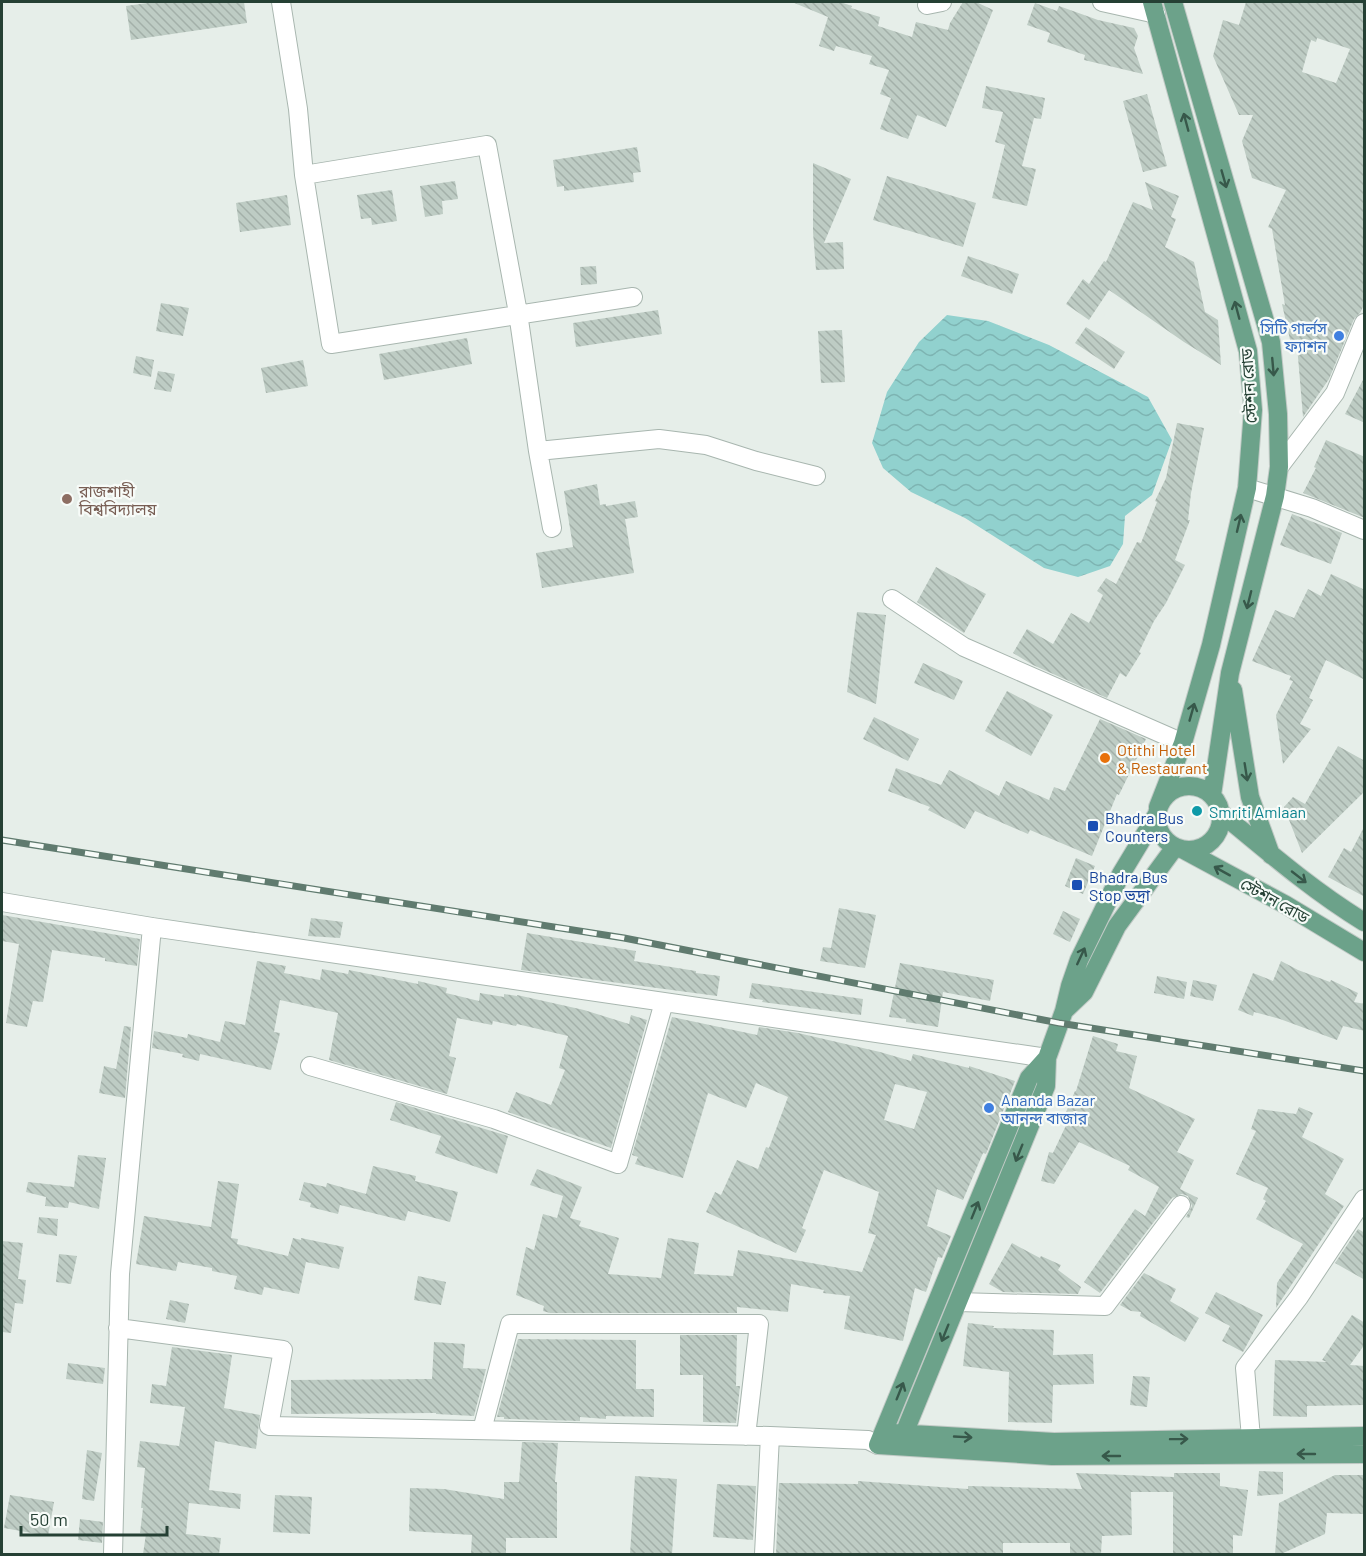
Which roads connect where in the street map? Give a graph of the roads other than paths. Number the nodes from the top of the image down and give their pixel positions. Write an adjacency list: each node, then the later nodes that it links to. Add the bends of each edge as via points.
1 (281, 2): 5 (street)
2 (1102, 2): 4 (street)
3 (1173, 2): 10 (main road, স্টেশন রোড, one-way to 10, via 1271,342)
4 (1154, 8): 12 (main road, স্টেশন রোড, one-way to 4, via 1253,410 1248,351)
5 (304, 175): 7 (street, via 487,145); 7 (street, via 331,344)
6 (633, 297): 7 (street)
7 (518, 313): 9 (street)
8 (1365, 323): 10 (street, via 1335,393)
9 (538, 451): 11 (street, via 658,439 706,445); 14 (street)
10 (1279, 467): 13 (main road, স্টেশন রোড)
11 (816, 476)
12 (1247, 488): 13 (street); 18 (main road, স্টেশন রোড, one-way to 12, via 1211,645)
13 (1275, 496): 15 (street); 17 (main road, স্টেশন রোড, one-way to 17)
14 (552, 528)
15 (1365, 530)
16 (892, 599): 18 (street, via 964,647)
17 (1230, 673): 19 (main road, স্টেশন রোড); 23 (main road, one-way to 23, via 1250,797)
18 (1183, 743): 20 (main road, স্টেশন রোড)
19 (1212, 795): 20 (main road, via 1194,786 1182,786 1163,797); 21 (main road)
20 (1157, 812): 22 (main road, via 1161,835); 29 (main road, one-way to 20, via 1079,960)
21 (1221, 813): 22 (main road, via 1214,838 1204,846); 23 (main road, স্টেশন রোড)
22 (1180, 849): 27 (main road, স্টেশন রোড, one-way to 22); 29 (main road, via 1117,926 1084,992)
23 (1271, 855): 25 (main road, স্টেশন রোড, one-way to 25)
24 (2, 902): 26 (street)
25 (1365, 922)
26 (152, 927): 28 (street); 35 (street)
27 (1365, 952)
28 (664, 1002): 30 (street); 31 (street, via 618,1164 494,1119)
29 (1064, 1011): 30 (main road)
30 (1047, 1058): 34 (main road, one-way to 34, via 1046,1086); 41 (main road, one-way to 30, via 1029,1078)
31 (310, 1066)
32 (1365, 1199): 40 (street, via 1245,1368)
33 (1181, 1205): 34 (street, via 1105,1305)
34 (958, 1302): 42 (main road, one-way to 42)
35 (118, 1328): 36 (street, via 283,1350 268,1426); 44 (street)
36 (482, 1431): 37 (street); 37 (street, via 510,1324 759,1324)
37 (746, 1436): 38 (street)
38 (770, 1436): 41 (street); 45 (street)
39 (1365, 1436): 40 (main road)
40 (1251, 1438): 42 (main road, one-way to 40)
41 (877, 1439): 42 (main road)
42 (901, 1440): 43 (main road, one-way to 42, via 1052,1456)
43 (1365, 1454)
44 (113, 1554)
45 (764, 1554)

